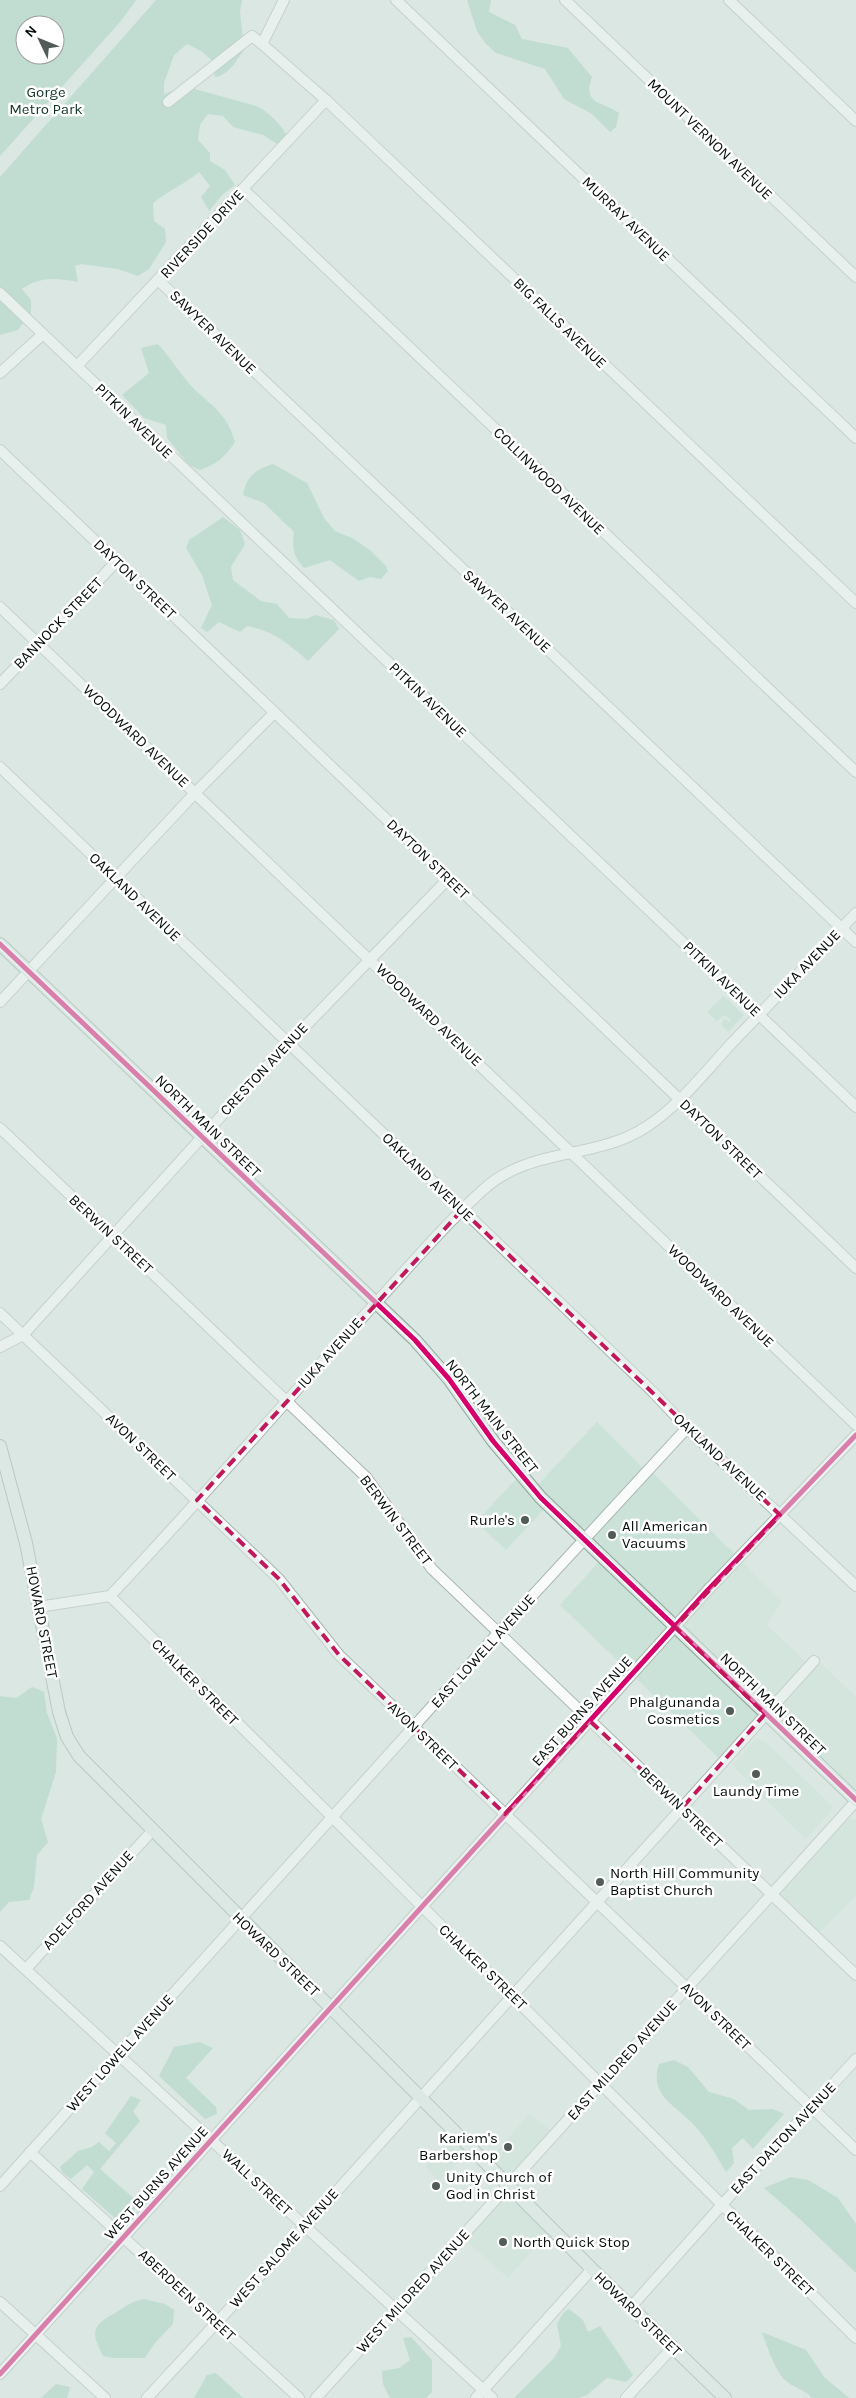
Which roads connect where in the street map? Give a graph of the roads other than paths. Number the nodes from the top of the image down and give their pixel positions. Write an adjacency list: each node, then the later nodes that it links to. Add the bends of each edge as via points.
1 (284, 0): 5 (street)
2 (396, 0): 16 (street, MURRAY AVENUE)
3 (565, 0): 10 (street, MOUNT VERNON AVENUE)
4 (729, 0): 8 (street)
5 (262, 44): 6 (street, BIG FALLS AVENUE); 7 (street, via 252,36)
6 (326, 100): 9 (street, RIVERSIDE DRIVE); 19 (street, BIG FALLS AVENUE)
7 (168, 102)
8 (856, 121)
9 (244, 190): 11 (street, RIVERSIDE DRIVE); 25 (street, COLLINWOOD AVENUE)
10 (856, 277)
11 (158, 280): 14 (street, RIVERSIDE DRIVE); 30 (street, SAWYER AVENUE)
12 (0, 293): 13 (street, PITKIN AVENUE)
13 (43, 334): 14 (street, PITKIN AVENUE); 15 (street)
14 (77, 366): 36 (street, PITKIN AVENUE)
15 (0, 372)
16 (856, 438)
17 (0, 450): 18 (street, DAYTON STREET)
18 (116, 562): 21 (street, BANNOCK STREET); 23 (street, DAYTON STREET)
19 (856, 603)
20 (0, 607): 21 (street, WOODWARD AVENUE)
21 (38, 643): 22 (street, BANNOCK STREET); 26 (street, WOODWARD AVENUE)
22 (0, 684)
23 (274, 713): 26 (street); 28 (street, DAYTON STREET)
24 (0, 768): 27 (street, OAKLAND AVENUE)
25 (856, 772)
26 (196, 793): 27 (street); 33 (street, WOODWARD AVENUE)
27 (116, 878): 34 (street); 37 (street, OAKLAND AVENUE)
28 (448, 879): 33 (street, CRESTON AVENUE); 38 (street, DAYTON STREET)
29 (856, 913): 30 (street, IUKA AVENUE)
30 (842, 928): 31 (street, SAWYER AVENUE); 36 (street, IUKA AVENUE)
31 (856, 942)
32 (0, 944): 34 (main road, NORTH MAIN STREET)
33 (370, 958): 37 (street, CRESTON AVENUE); 42 (street, WOODWARD AVENUE)
34 (28, 972): 35 (street); 41 (main road, NORTH MAIN STREET)
35 (0, 1002)
36 (759, 1015): 38 (street, IUKA AVENUE); 39 (street, PITKIN AVENUE)
37 (289, 1043): 41 (street, CRESTON AVENUE); 43 (street, OAKLAND AVENUE)
38 (679, 1098): 42 (street, IUKA AVENUE, via 648,1126 628,1138 605,1147); 45 (street, DAYTON STREET)
39 (856, 1107)
40 (0, 1128): 44 (street, BERWIN STREET)
41 (202, 1137): 44 (street, CRESTON AVENUE); 46 (main road, NORTH MAIN STREET)
42 (573, 1153): 43 (street, IUKA AVENUE, via 542,1158 512,1170 486,1187); 51 (street, WOODWARD AVENUE)
43 (462, 1210): 46 (street, IUKA AVENUE); 52 (street, OAKLAND AVENUE)
44 (113, 1236): 48 (street, CRESTON AVENUE); 50 (street, BERWIN STREET)
45 (856, 1268)
46 (376, 1303): 50 (street, IUKA AVENUE); 57 (main road, NORTH MAIN STREET, via 430,1356 526,1481)
47 (0, 1312): 48 (street, AVON STREET)
48 (23, 1335): 49 (street, CRESTON AVENUE); 55 (street, AVON STREET)
49 (0, 1347)
50 (286, 1401): 55 (street, IUKA AVENUE); 62 (street, BERWIN STREET, via 366,1477 422,1558)
51 (856, 1426)
52 (687, 1428): 56 (street, OAKLAND AVENUE); 57 (street, EAST LOWELL AVENUE)
53 (856, 1435): 56 (street, EAST BURNS AVENUE)
54 (0, 1446): 60 (main road, HOWARD STREET, via 26,1543)
55 (197, 1500): 59 (street, IUKA AVENUE); 66 (street, AVON STREET, via 279,1579 339,1655)
56 (780, 1515): 58 (street, OAKLAND AVENUE); 61 (street, EAST BURNS AVENUE)
57 (583, 1540): 61 (main road, NORTH MAIN STREET); 62 (street, EAST LOWELL AVENUE)
58 (856, 1586)
59 (110, 1596): 60 (street); 70 (street, CHALKER STREET)
60 (38, 1607): 71 (main road, HOWARD STREET, via 67,1737 79,1756)
61 (675, 1628): 64 (main road, NORTH MAIN STREET); 65 (street, EAST BURNS AVENUE)
62 (498, 1634): 65 (street, BERWIN STREET); 66 (street, EAST LOWELL AVENUE)
63 (814, 1661): 64 (street, WEST SALOME AVENUE)
64 (764, 1714): 67 (main road, NORTH MAIN STREET); 68 (street, WEST SALOME AVENUE)
65 (590, 1721): 68 (street, BERWIN STREET); 69 (street, EAST BURNS AVENUE)
66 (414, 1728): 69 (street, AVON STREET); 70 (street, EAST LOWELL AVENUE)
67 (856, 1800): 72 (street, EAST MILDRED AVENUE)
68 (682, 1808): 72 (street, BERWIN STREET); 73 (street, WEST SALOME AVENUE)
69 (505, 1814): 73 (street, AVON STREET); 74 (street, EAST BURNS AVENUE)
70 (332, 1818): 74 (street, CHALKER STREET); 75 (street, EAST LOWELL AVENUE)
71 (152, 1831): 75 (main road, HOWARD STREET); 77 (street, ADELFORD AVENUE)
72 (772, 1894): 78 (street, BERWIN STREET); 79 (street, EAST MILDRED AVENUE)
73 (596, 1902): 79 (street, AVON STREET); 80 (street, WEST SALOME AVENUE)
74 (422, 1908): 80 (street, CHALKER STREET); 81 (street, EAST BURNS AVENUE)
75 (240, 1919): 81 (main road, HOWARD STREET); 82 (street, WEST LOWELL AVENUE)
76 (0, 1946): 77 (street, WALL STREET)
77 (26, 1969): 82 (street, WALL STREET)
78 (856, 1975)
79 (687, 1988): 84 (street, EAST MILDRED AVENUE); 86 (street, AVON STREET)
80 (512, 1995): 84 (street, CHALKER STREET); 85 (street, WEST SALOME AVENUE)
81 (331, 2008): 85 (main road, HOWARD STREET); 87 (street, WEST BURNS AVENUE)
82 (119, 2055): 87 (street, WALL STREET); 89 (street, WEST LOWELL AVENUE)
83 (856, 2059): 86 (street, EAST DALTON AVENUE)
84 (601, 2084): 90 (street, EAST MILDRED AVENUE); 92 (street, CHALKER STREET)
85 (421, 2098): 90 (main road, HOWARD STREET); 93 (street, WEST SALOME AVENUE)
86 (811, 2106): 88 (street, AVON STREET); 92 (street, EAST DALTON AVENUE)
87 (212, 2140): 93 (street, WALL STREET); 94 (street, WEST BURNS AVENUE)
88 (856, 2150)
89 (30, 2152): 91 (street, WEST LOWELL AVENUE); 94 (street, ABERDEEN STREET)
90 (509, 2185): 95 (main road, HOWARD STREET); 98 (street, WEST MILDRED AVENUE)
91 (0, 2186)
92 (721, 2205): 97 (street, EAST DALTON AVENUE); 101 (street, CHALKER STREET)
93 (304, 2226): 98 (street, WALL STREET); 99 (street, WEST SALOME AVENUE)
94 (124, 2238): 99 (street, ABERDEEN STREET); 100 (street, WEST BURNS AVENUE)
95 (592, 2269): 97 (main road, HOWARD STREET); 104 (street)
96 (0, 2302): 100 (street)
97 (630, 2308): 102 (main road, HOWARD STREET)
98 (396, 2310): 104 (street, WALL STREET); 108 (street, WEST MILDRED AVENUE)
99 (216, 2323): 106 (street, WEST SALOME AVENUE); 107 (street, ABERDEEN STREET)
100 (37, 2335): 103 (street, WEST BURNS AVENUE); 105 (street)
101 (856, 2338)
102 (673, 2347): 111 (street); 112 (main road, HOWARD STREET)
103 (0, 2374)
104 (483, 2390): 109 (street); 110 (street, WALL STREET)
105 (105, 2398)
106 (147, 2398)
107 (299, 2398)
108 (316, 2398)
109 (476, 2398)
110 (492, 2398)
111 (626, 2398)
112 (725, 2398)

